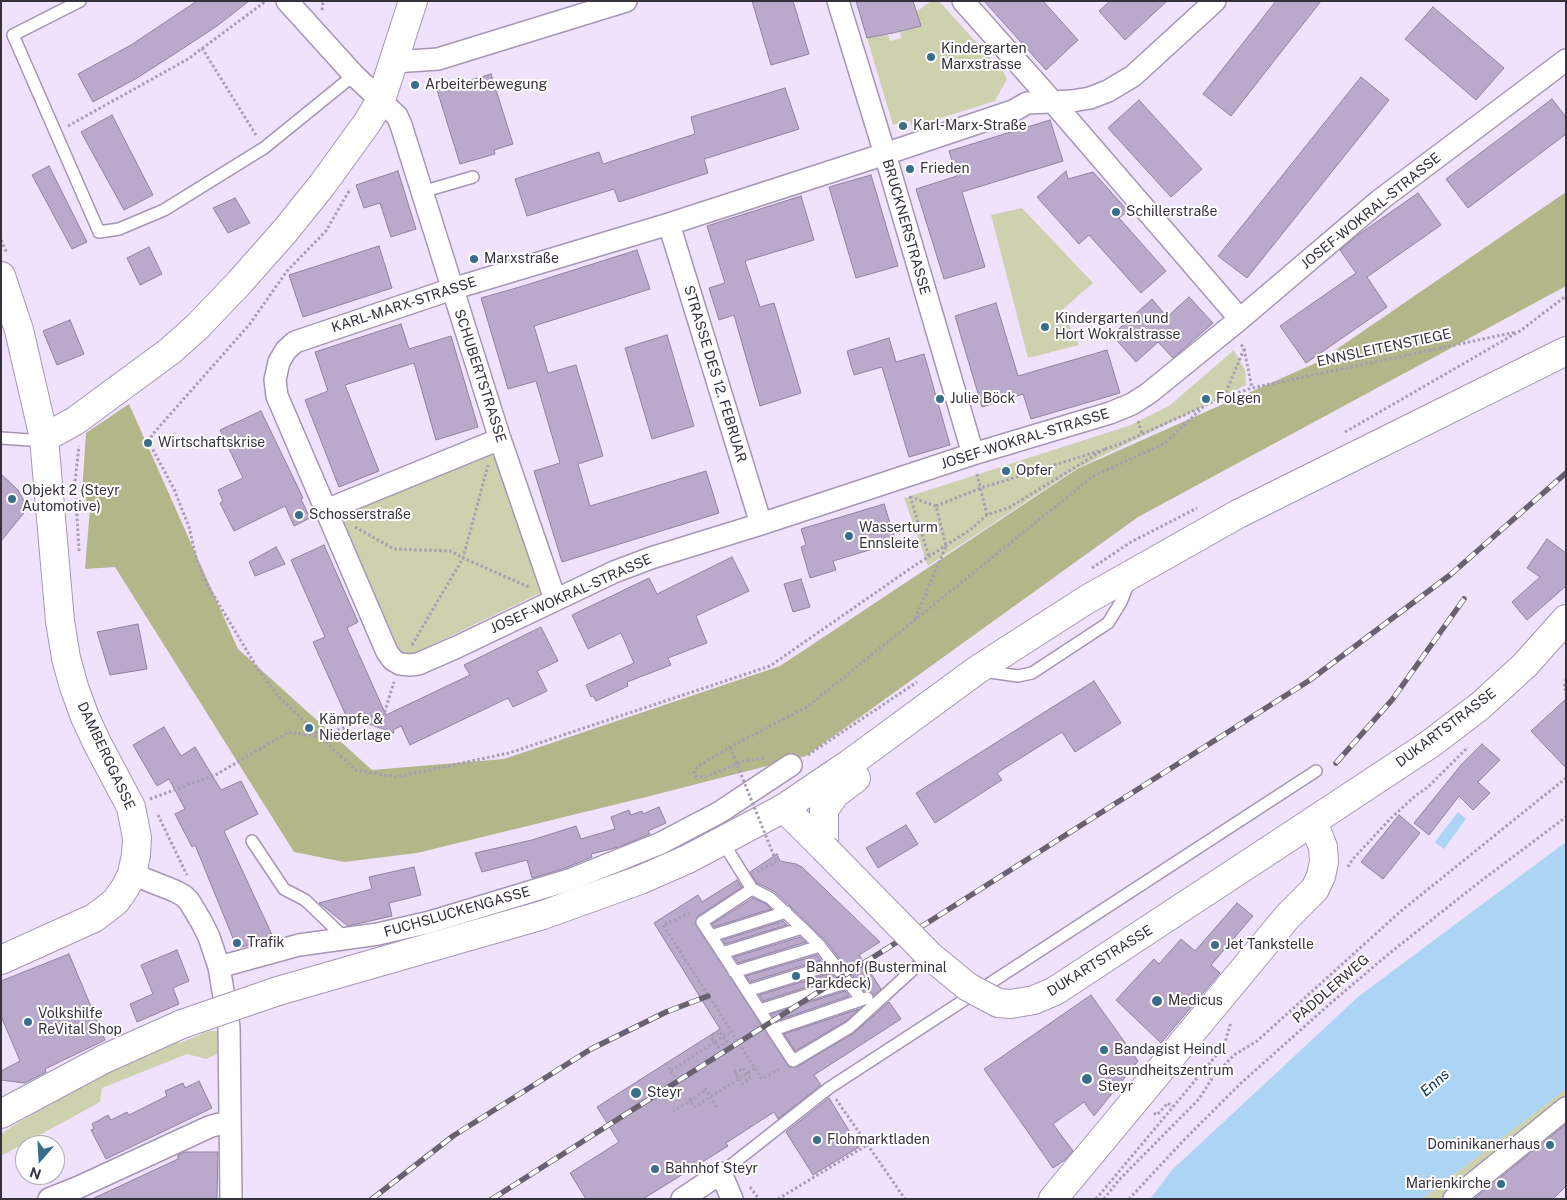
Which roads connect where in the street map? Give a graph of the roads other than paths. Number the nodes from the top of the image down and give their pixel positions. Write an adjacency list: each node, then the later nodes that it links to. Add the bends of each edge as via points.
1 (80, 1): 10 (lane, via 13,35 99,232 119,229 164,210 264,148)
2 (287, 1): 10 (street, SCHUBERTSTRASSE)
3 (413, 1): 9 (main road)
4 (626, 1): 9 (street, via 438,59)
5 (838, 1): 13 (street, BRUCKNERSTRASSE)
6 (962, 1): 12 (street)
7 (1215, 1): 12 (street, KARL-MARX-STRASSE, via 1133,76 1090,98)
8 (1566, 60): 19 (street, JOSEF-WOKRAL-STRASSE, via 1380,200)
9 (394, 62): 11 (main road)
10 (354, 75): 11 (street, SCHUBERTSTRASSE)
11 (381, 100): 15 (street, SCHUBERTSTRASSE, via 401,125); 22 (main road, via 322,185 285,231 197,327 134,379)
12 (1052, 101): 13 (street, KARL-MARX-STRASSE, via 1027,103); 19 (street)
13 (884, 154): 16 (street, KARL-MARX-STRASSE); 24 (street, BRUCKNERSTRASSE)
14 (473, 177): 15 (lane)
15 (422, 192): 18 (street, SCHUBERTSTRASSE)
16 (669, 224): 18 (street, KARL-MARX-STRASSE); 26 (street, STRASSE DES 12. FEBRUAR)
17 (1, 276): 22 (main road, DAMBERGGASSE, via 19,330)
18 (452, 289): 23 (street, SCHUBERTSTRASSE); 25 (street, KARL-MARX-STRASSE, via 295,342 279,362 275,380 277,396)
19 (1235, 323): 24 (street, JOSEF-WOKRAL-STRASSE, via 1132,404)
20 (1566, 351): 29 (main road, via 1238,514 1049,622)
21 (1, 438): 22 (lane)
22 (44, 438): 37 (main road, DAMBERGGASSE, via 66,658 85,716 131,807 138,838)
23 (500, 440): 25 (street); 27 (street, SCHUBERTSTRASSE)
24 (972, 454): 26 (street, JOSEF-WOKRAL-STRASSE)
25 (326, 510): 27 (street, JOSEF-WOKRAL-STRASSE, via 387,652 400,664 418,664)
26 (761, 524): 27 (street, JOSEF-WOKRAL-STRASSE, via 651,558)
27 (555, 599)
28 (1566, 619): 33 (main road, DUKARTSTRASSE, via 1525,665 1480,706 1430,744)
29 (906, 723): 32 (main road); 36 (main road, via 890,753 827,803 823,816)
30 (792, 765): 42 (street, FUCHSLUCKENGASSE, via 720,812 660,843 572,879 430,922)
31 (1316, 771): 59 (lane, via 829,1088)
32 (784, 808): 35 (main road); 36 (main road, DUKARTSTRASSE)
33 (1313, 822): 45 (main road, DUKARTSTRASSE, bridge, via 1082,975 1034,1000 998,1003 968,987); 64 (main road, via 1323,847 1324,862 1315,889 1288,916)
34 (252, 841): 42 (lane, via 284,890 304,900)
35 (722, 841): 38 (lane); 57 (main road, bridge, via 640,880 543,915 278,991 182,1024 104,1058)
36 (824, 848): 45 (main road, DUKARTSTRASSE, bridge)
37 (132, 874): 46 (main road, DAMBERGGASSE, via 116,901 100,914); 48 (street, via 175,891 190,901 209,937)
38 (752, 889): 39 (lane, via 770,898); 41 (lane, via 702,922)
39 (786, 912): 40 (lane); 41 (lane)
40 (802, 928): 43 (lane); 44 (lane)
41 (711, 936): 44 (lane)
42 (346, 939): 48 (street, FUCHSLUCKENGASSE, via 299,945)
43 (820, 946): 47 (lane); 49 (lane)
44 (722, 953): 49 (lane)
45 (929, 954): 52 (lane)
46 (1, 960)
47 (834, 964): 50 (lane); 51 (lane)
48 (219, 967): 58 (street, via 229,1027)
49 (734, 972): 51 (lane)
50 (848, 982): 53 (lane); 54 (lane)
51 (747, 991): 54 (lane)
52 (886, 995): 53 (lane); 55 (lane, via 850,1027 793,1061)
53 (861, 999): 55 (lane)
54 (760, 1010): 55 (lane)
55 (772, 1030)
56 (1566, 1108): 65 (street)
57 (1, 1114)
58 (230, 1124): 60 (street, via 209,1127); 61 (street)
59 (721, 1174): 62 (street); 63 (street)
60 (49, 1199)
61 (231, 1199)
62 (682, 1199)
63 (732, 1199)
64 (1053, 1199)
65 (1454, 1199)

